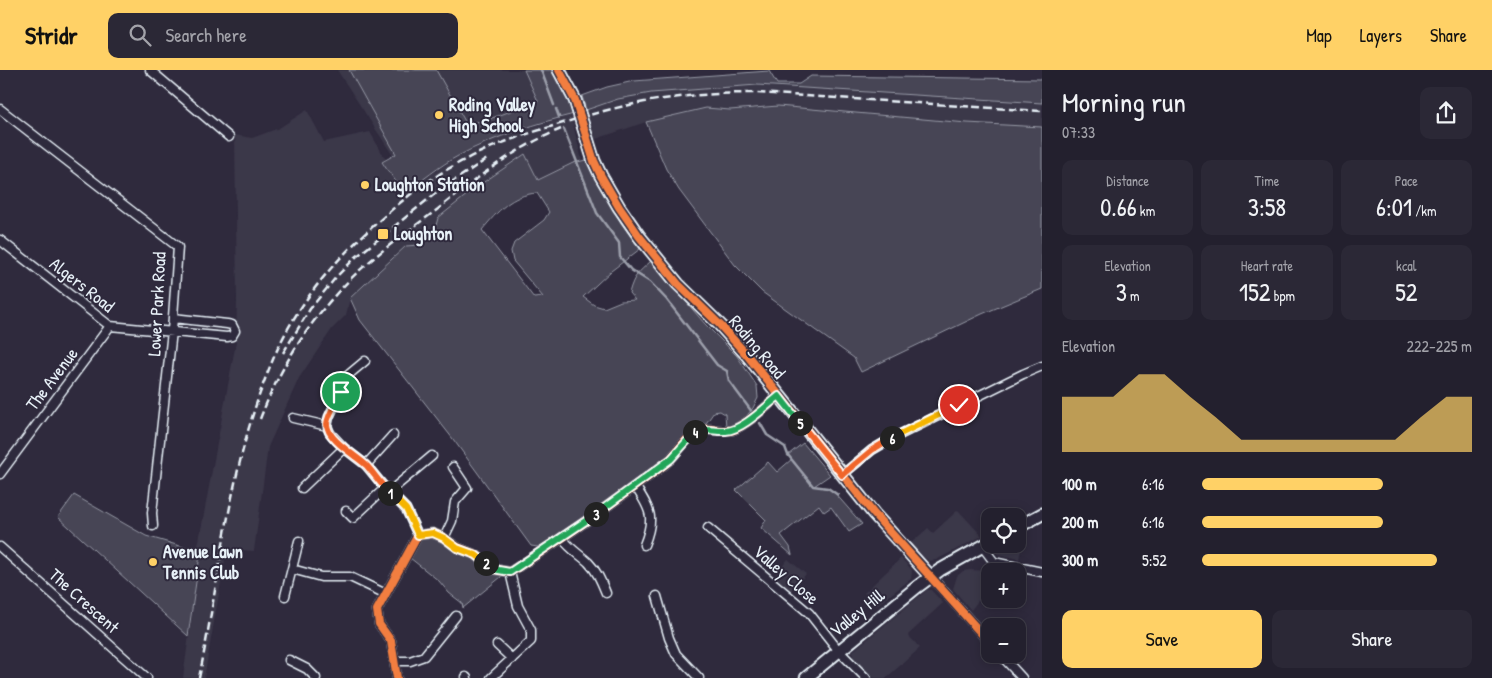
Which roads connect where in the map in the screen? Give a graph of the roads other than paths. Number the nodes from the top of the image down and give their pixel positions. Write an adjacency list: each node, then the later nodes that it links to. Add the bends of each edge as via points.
1 (150, 70): 4 (street)
2 (559, 70): 11 (street, Roding Road, via 575,100 594,161 618,207 657,260 725,330)
3 (0, 109): 6 (street, Lower Park Road, via 178,247)
4 (229, 138)
5 (0, 240): 7 (street, Algers Road)
6 (173, 318): 8 (street, Lower Park Road); 8 (street, Algers Road, via 232,325 235,331 226,337)
7 (110, 326): 8 (street, Algers Road); 19 (street, The Avenue)
8 (172, 331): 27 (street, Lower Park Road, via 152,513)
9 (365, 361): 13 (street, via 344,380)
10 (1042, 366): 20 (street, via 894,437)
11 (779, 396): 20 (street, Roding Road); 21 (street, via 734,430 702,429 695,432 671,459)
12 (293, 418): 13 (street)
13 (327, 426): 15 (street)
14 (393, 435): 17 (street)
15 (344, 448): 17 (street); 22 (street)
16 (432, 456): 23 (street)
17 (366, 465): 23 (street)
18 (453, 467): 30 (street, via 467,488 455,502 452,521)
19 (0, 474)
20 (842, 475): 40 (street, Roding Road)
21 (636, 486): 31 (street); 33 (street, via 652,517)
22 (302, 488)
23 (387, 490): 24 (street, via 353,518); 29 (street, via 406,509)
24 (346, 511)
25 (1042, 514): 26 (street)
26 (1026, 523)
27 (154, 526)
28 (708, 528): 48 (street, Valley Close, via 809,613)
29 (418, 535): 30 (street, via 433,533); 42 (street)
30 (444, 538): 38 (street, via 457,548 476,555 493,569)
31 (562, 538): 38 (street); 41 (street, via 597,573)
32 (299, 540): 37 (street)
33 (644, 545)
34 (0, 547): 53 (street, The Crescent)
35 (981, 547): 40 (street, Valley Hill)
36 (990, 553): 39 (street, via 994,562)
37 (292, 569): 42 (street, via 321,577 350,577); 43 (street)
38 (510, 572): 49 (street, via 518,606 531,630 531,641)
39 (1042, 572)
40 (931, 577): 46 (street, Roding Road); 48 (street, Valley Hill)
41 (606, 593)
42 (386, 594): 51 (street, via 377,610 379,624 392,641)
43 (285, 596)
44 (657, 596): 57 (street, via 676,654)
45 (456, 616): 51 (street, via 424,656 410,661)
46 (981, 633)
47 (497, 645): 49 (street)
48 (839, 650): 58 (street, Valley Hill); 59 (street, Valley Close)
49 (512, 659): 56 (street)
50 (289, 660): 54 (street, via 307,668)
51 (395, 661): 55 (street)
52 (1008, 663): 60 (street)
53 (147, 678)
54 (316, 678)
55 (398, 678)
56 (491, 678)
57 (699, 678)
58 (806, 678)
59 (866, 678)
60 (1022, 678)

